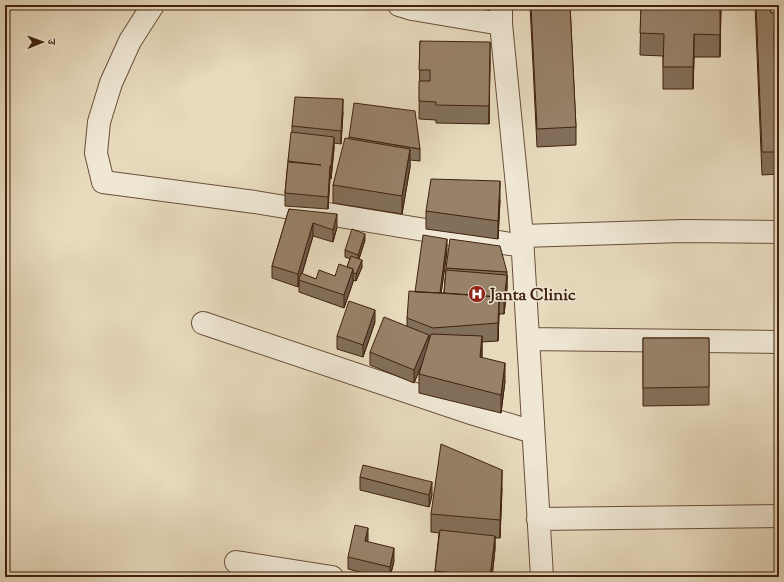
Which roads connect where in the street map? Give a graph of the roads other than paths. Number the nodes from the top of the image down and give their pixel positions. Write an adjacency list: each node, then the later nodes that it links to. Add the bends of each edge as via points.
1 (153, 5): 5 (street, via 130,41 111,83 99,122 96,153 103,182)
2 (399, 5): 3 (street, via 412,9)
3 (501, 14): 5 (street)
4 (779, 232): 5 (street, via 683,231)
5 (522, 241): 7 (street)
6 (203, 323): 9 (street, via 466,412)
7 (528, 339): 8 (street); 9 (street)
8 (779, 342)
9 (533, 432): 11 (street)
10 (779, 516): 11 (street)
11 (538, 519): 14 (street)
12 (236, 562): 13 (street)
13 (332, 577)
14 (542, 577)

